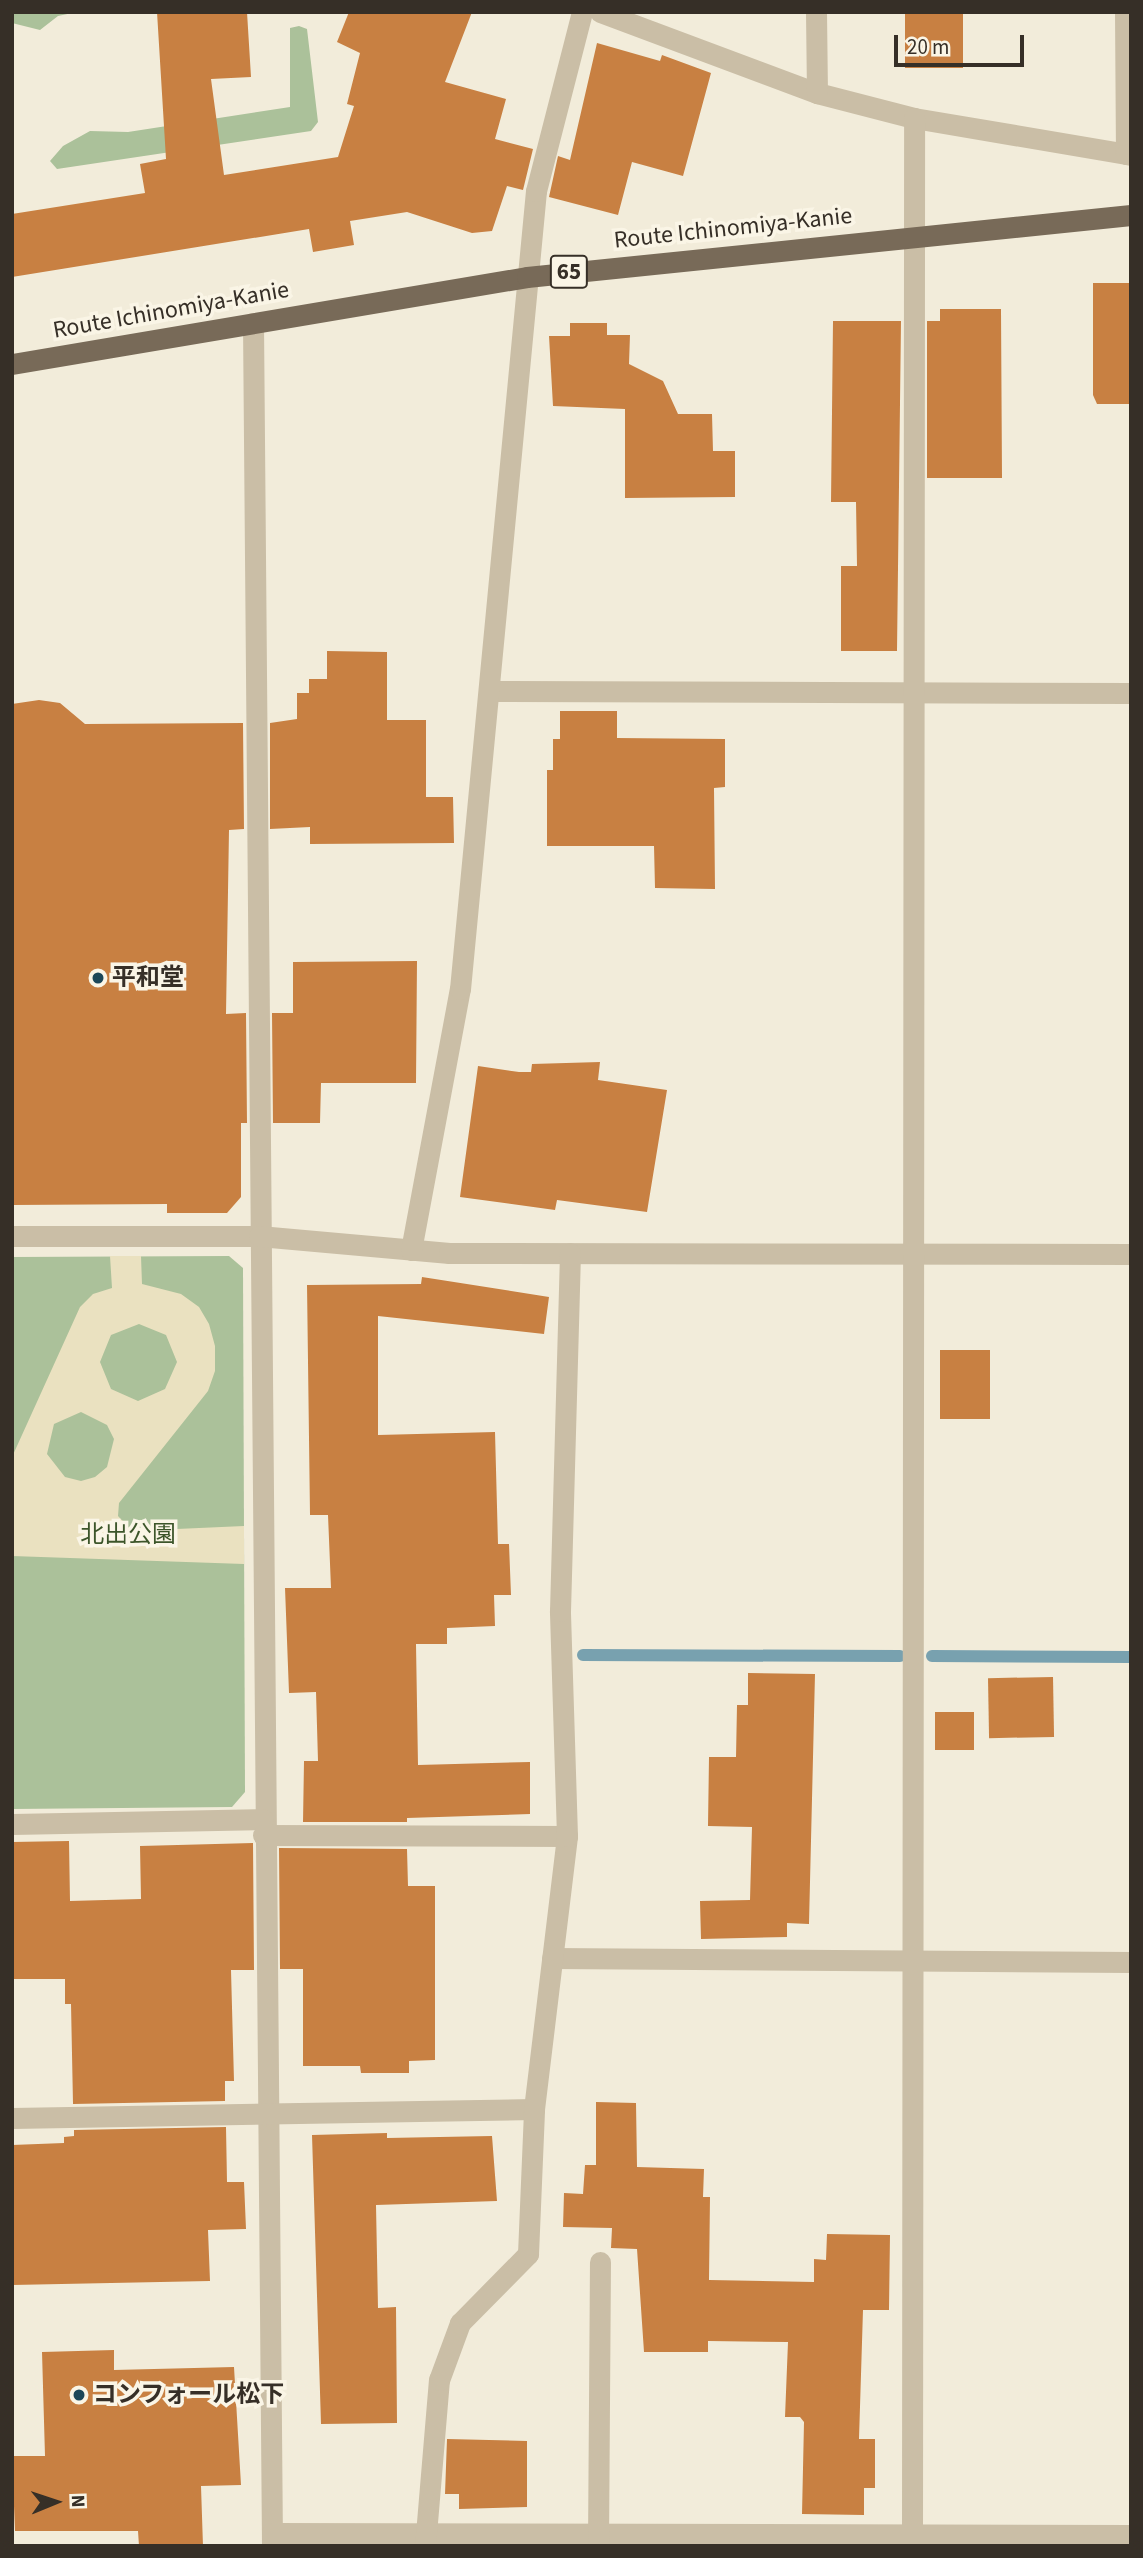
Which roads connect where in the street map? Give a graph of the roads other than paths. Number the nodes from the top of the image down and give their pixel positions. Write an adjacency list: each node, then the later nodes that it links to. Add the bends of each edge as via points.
1 (582, 12): 10 (street, via 536,191)
2 (600, 12): 5 (street)
3 (816, 12): 5 (street)
4 (1125, 12): 7 (street)
5 (817, 93): 6 (street)
6 (914, 118): 7 (street); 9 (street)
7 (1129, 154)
8 (1131, 215): 9 (main road, Route Ichinomiya-Kanie / 65)
9 (917, 236): 10 (main road, Route Ichinomiya-Kanie / 65); 14 (street)
10 (527, 277): 11 (main road, Route Ichinomiya-Kanie / 65); 13 (street)
11 (253, 323): 12 (main road, Route Ichinomiya-Kanie / 65); 17 (street)
12 (12, 364)
13 (491, 691): 14 (street); 18 (street, via 460,989)
14 (916, 692): 15 (street); 20 (street)
15 (1131, 693)
16 (12, 1236): 17 (street)
17 (259, 1236): 18 (street); 23 (street)
18 (411, 1250): 19 (street)
19 (570, 1252): 20 (street); 24 (street, via 560,1611)
20 (915, 1253): 21 (street); 26 (street)
21 (1131, 1254)
22 (12, 1824): 23 (street)
23 (263, 1827): 24 (street); 29 (street)
24 (567, 1836): 25 (street)
25 (552, 1958): 26 (street); 28 (street)
26 (913, 1961): 27 (street); 36 (street)
27 (1131, 1962)
28 (534, 2109): 29 (street); 33 (street, via 528,2254 460,2323 455,2334 439,2381)
29 (265, 2114): 30 (street); 34 (street)
30 (12, 2118)
31 (600, 2262): 35 (street)
32 (1131, 2535): 36 (street)
33 (426, 2539): 34 (street); 35 (street)
34 (272, 2540)
35 (598, 2540): 36 (street)
36 (912, 2540)

